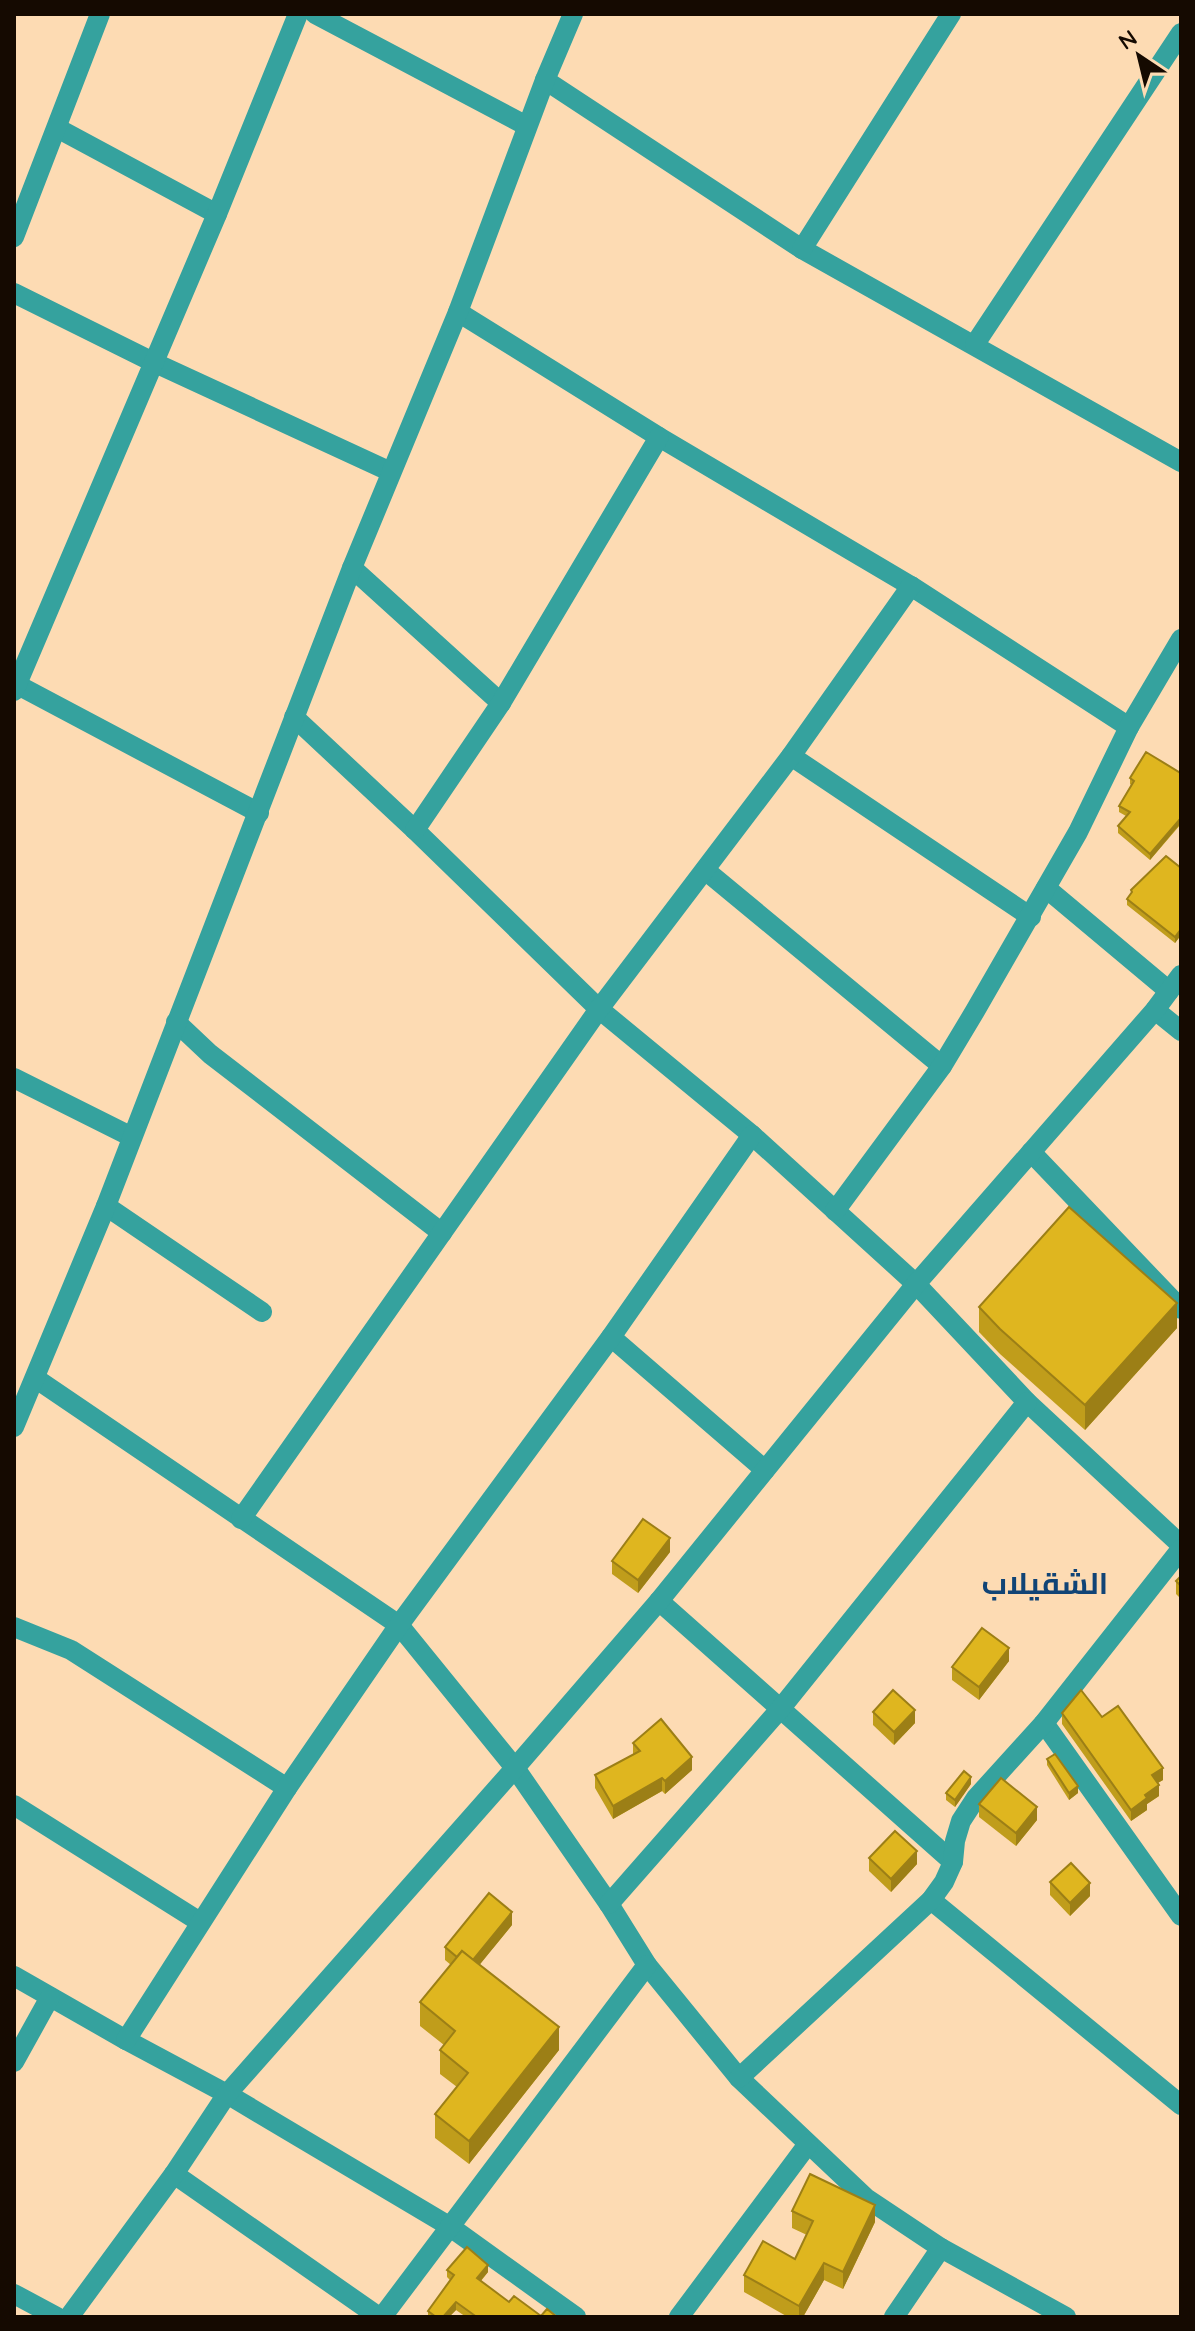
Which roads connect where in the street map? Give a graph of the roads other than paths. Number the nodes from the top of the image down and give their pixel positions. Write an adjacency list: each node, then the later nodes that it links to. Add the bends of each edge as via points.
1 (100, 14): 10 (street)
2 (298, 14): 11 (street)
3 (315, 14): 9 (street)
4 (573, 14): 8 (street)
5 (951, 14): 13 (street)
6 (1181, 33): 7 (street)
7 (1173, 64): 16 (street)
8 (545, 80): 9 (street); 13 (street)
9 (527, 126): 15 (street)
10 (57, 128): 11 (street); 12 (street)
11 (217, 214): 17 (street)
12 (14, 237)
13 (802, 249): 16 (street)
14 (14, 293): 17 (street)
15 (458, 312): 18 (street); 20 (street)
16 (975, 344): 19 (street)
17 (153, 362): 20 (street); 24 (street)
18 (659, 437): 22 (street); 25 (street)
19 (1181, 462)
20 (391, 472): 21 (street)
21 (352, 568): 25 (street); 26 (street)
22 (911, 586): 27 (street); 28 (street)
23 (1181, 639): 27 (street)
24 (15, 686): 29 (street)
25 (501, 703): 30 (street)
26 (294, 717): 29 (street); 30 (street)
27 (1129, 727): 32 (street)
28 (791, 756): 31 (street); 33 (street)
29 (259, 813): 37 (street)
30 (415, 830): 35 (street)
31 (705, 870): 35 (street); 39 (street)
32 (1046, 888): 33 (street); 34 (street)
33 (1031, 917): 39 (street)
34 (1175, 983): 36 (street)
35 (599, 1009): 41 (street); 46 (street)
36 (1155, 1010): 38 (street); 43 (street)
37 (176, 1022): 42 (street); 46 (street)
38 (1181, 1031)
39 (942, 1066): 45 (street)
40 (14, 1078): 42 (street)
41 (752, 1135): 45 (street); 50 (street)
42 (132, 1137): 44 (street)
43 (1031, 1152): 47 (street); 48 (street)
44 (106, 1206): 49 (street); 51 (street)
45 (835, 1211): 47 (street)
46 (442, 1233): 55 (street)
47 (916, 1284): 52 (street); 54 (street)
48 (1181, 1309)
49 (262, 1312)
50 (611, 1337): 54 (street); 58 (street)
51 (35, 1378): 53 (street); 55 (street)
52 (1027, 1402): 56 (street); 60 (street)
53 (14, 1427)
54 (765, 1470): 57 (street)
55 (241, 1519): 58 (street)
56 (1181, 1547): 61 (street)
57 (659, 1601): 60 (street); 62 (street)
58 (399, 1625): 62 (street); 63 (street)
59 (14, 1627): 63 (street, via 71,1650)
60 (781, 1708): 65 (street); 67 (street)
61 (1044, 1723): 65 (street, via 976,1798 961,1821); 68 (street)
62 (515, 1768): 67 (street); 76 (street)
63 (287, 1788): 69 (street)
64 (14, 1805): 69 (street)
65 (953, 1862): 66 (street)
66 (931, 1900): 75 (street); 77 (street)
67 (609, 1904): 70 (street)
68 (1181, 1916)
69 (200, 1922): 73 (street)
70 (647, 1965): 75 (street); 80 (street)
71 (14, 1976): 72 (street)
72 (50, 1997): 73 (street); 74 (street)
73 (126, 2040): 76 (street)
74 (14, 2062)
75 (739, 2078): 78 (street)
76 (227, 2094): 79 (street); 80 (street)
77 (1181, 2105)
78 (808, 2144): 81 (street, via 866,2198); 87 (street)
79 (174, 2174): 84 (street); 85 (street)
80 (449, 2226): 85 (street); 86 (street)
81 (941, 2248): 88 (street); 89 (street)
82 (14, 2294): 83 (street)
83 (57, 2317)
84 (69, 2317)
85 (381, 2317)
86 (576, 2317)
87 (679, 2317)
88 (894, 2317)
89 (1066, 2317)

